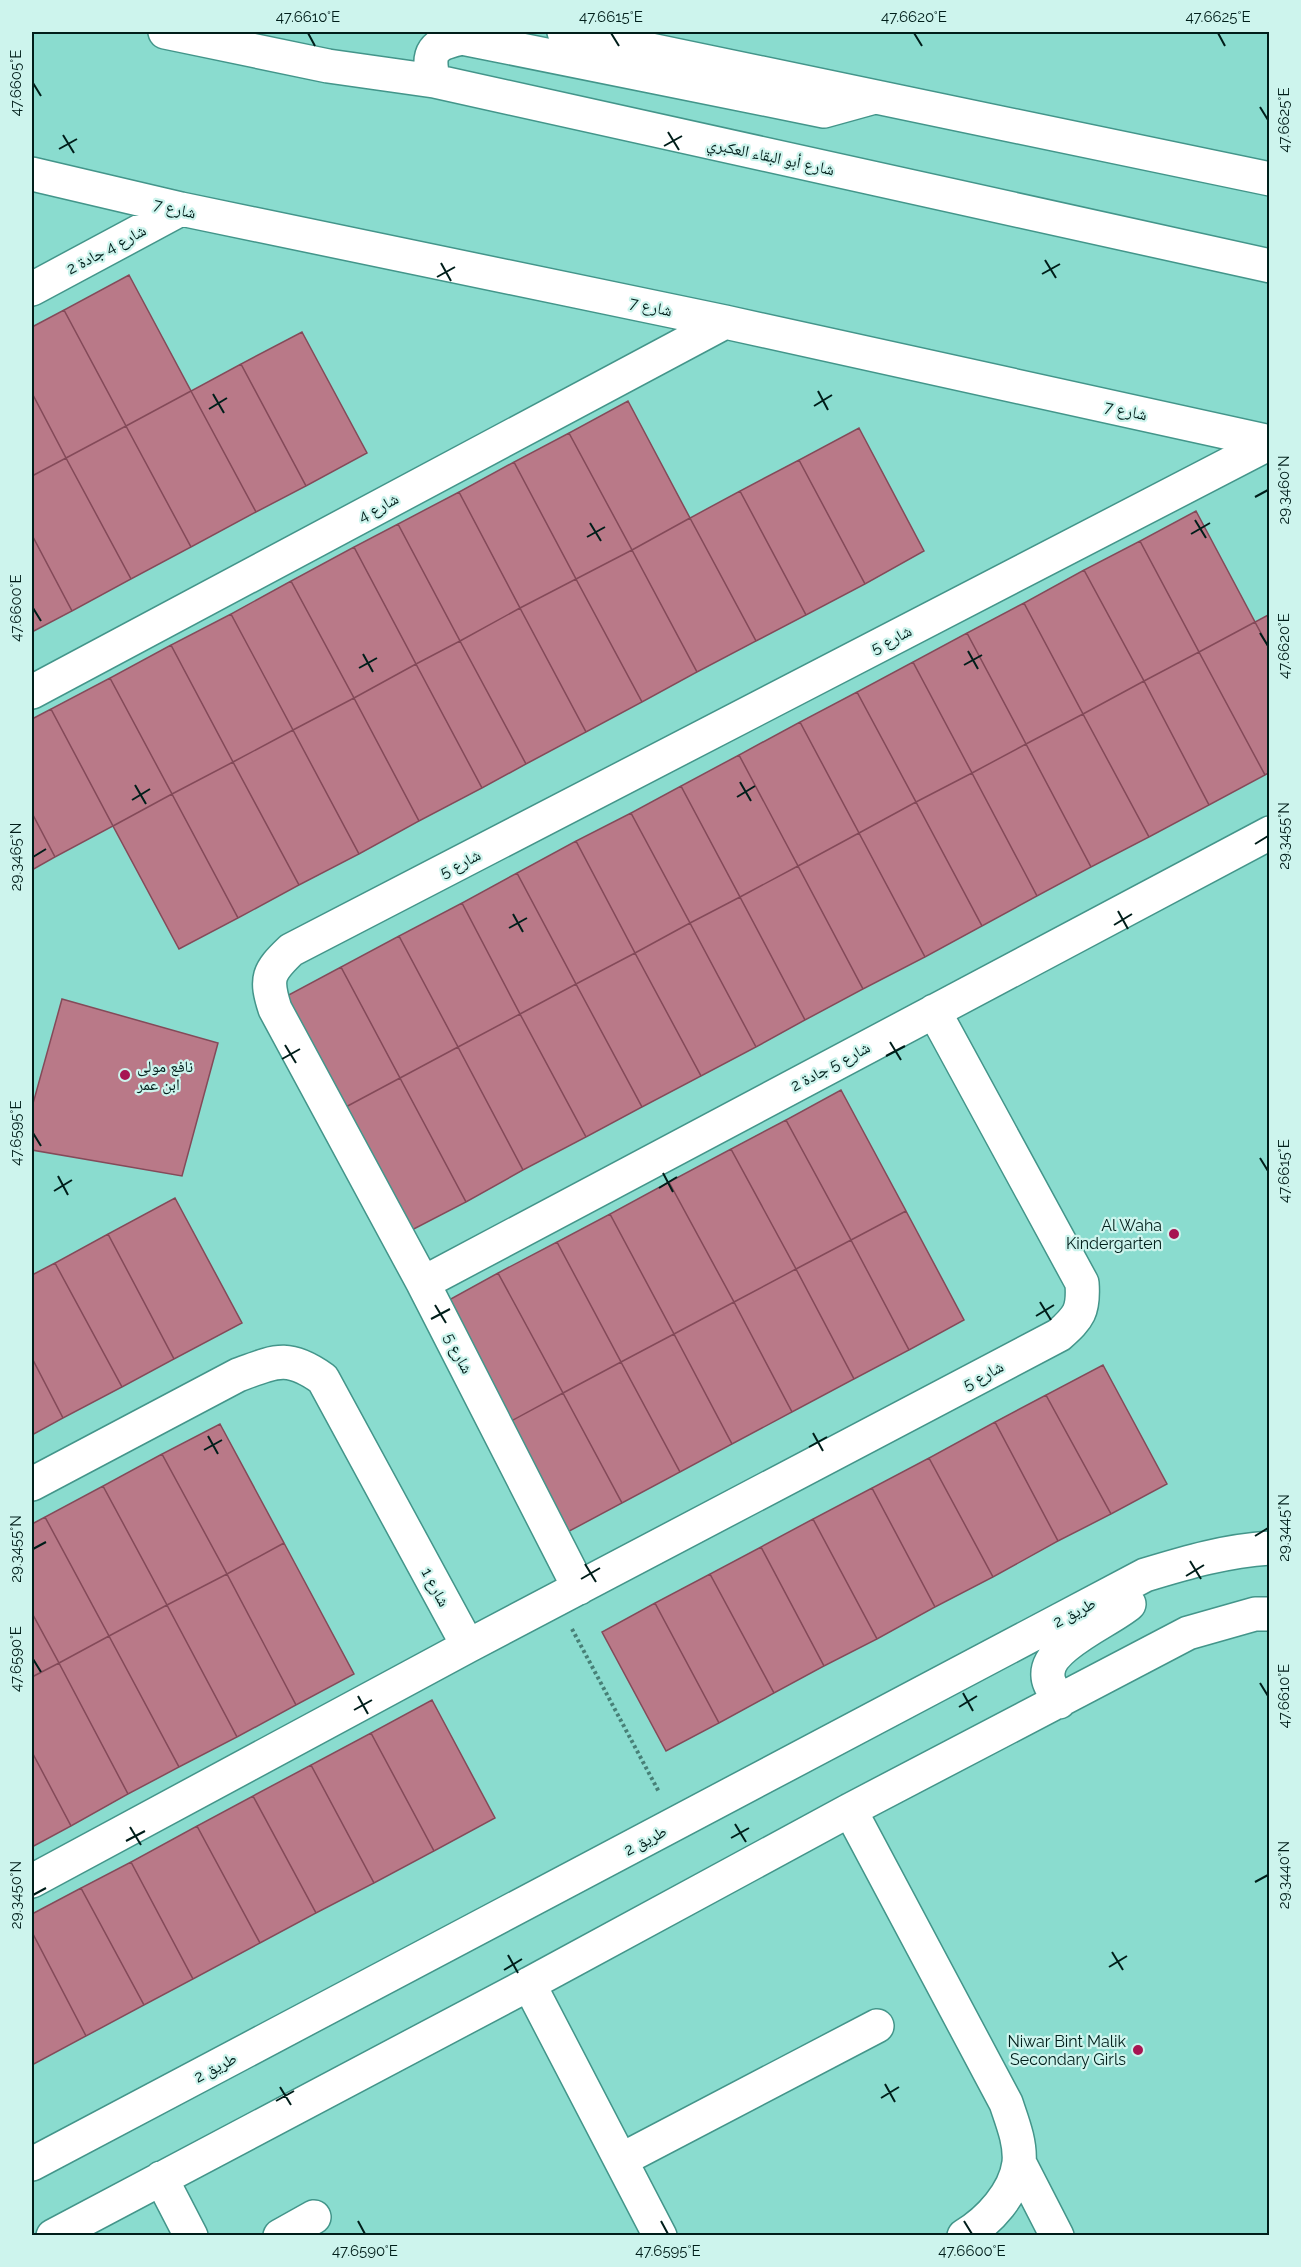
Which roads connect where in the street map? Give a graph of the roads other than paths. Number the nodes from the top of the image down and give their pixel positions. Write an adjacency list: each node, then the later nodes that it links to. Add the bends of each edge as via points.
1 (165, 32): 3 (street, شارع أبو البقاء العكبري, via 328,66)
2 (564, 32): 4 (street)
3 (435, 81): 4 (street, via 429,64 435,49 444,41 462,38 824,111); 8 (street, شارع أبو البقاء العكبري)
4 (878, 97): 6 (street)
5 (32, 174): 7 (street, شارع 7)
6 (1269, 179)
7 (181, 209): 11 (street, شارع 4 جادة 2); 12 (street, شارع 7)
8 (1236, 259): 9 (street, شارع أبو البقاء العكبري); 10 (street)
9 (1269, 266)
10 (1269, 276)
11 (32, 289)
12 (725, 321): 13 (street, شارع 7); 14 (street, شارع 4)
13 (1269, 443): 17 (street, شارع 5, via 291,950 275,965 268,987 275,1009)
14 (32, 692)
15 (1269, 833): 16 (street, شارع 5 جادة 2)
16 (934, 1011): 17 (street, شارع 5 جادة 2); 21 (street, شارع 5, via 1082,1283 1083,1299 1076,1320 1059,1335)
17 (423, 1283): 21 (street, شارع 5)
18 (32, 1484): 23 (street, شارع 1, via 238,1375 268,1364 290,1362 305,1366 323,1379)
19 (1269, 1548): 20 (street, طريق 2, via 1226,1552)
20 (1145, 1575): 24 (street, via 1140,1595 1052,1659 1047,1676); 31 (street, طريق 2)
21 (567, 1594): 23 (street, شارع 5)
22 (1269, 1614): 24 (street, via 1255,1614 1188,1634)
23 (468, 1646): 26 (street)
24 (1059, 1702): 25 (street)
25 (850, 1810): 27 (street); 30 (street, via 1006,2103 1016,2133)
26 (32, 1881)
27 (529, 1984): 29 (street); 32 (street)
28 (877, 2026): 29 (street)
29 (621, 2160): 37 (street)
30 (1019, 2162): 38 (street, via 1008,2194 980,2226); 39 (street)
31 (32, 2164)
32 (161, 2178): 34 (street); 35 (street)
33 (314, 2217): 36 (street)
34 (53, 2235)
35 (191, 2235)
36 (280, 2235)
37 (660, 2235)
38 (964, 2235)
39 (1057, 2235)

